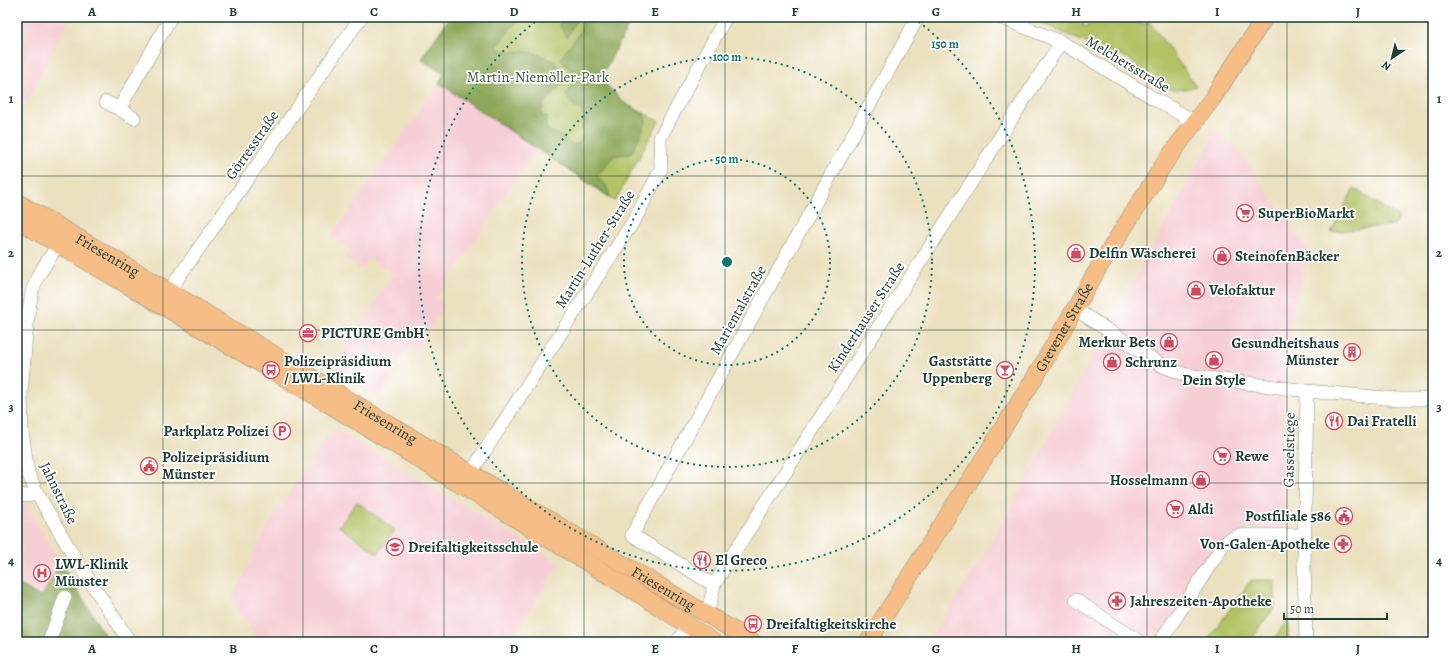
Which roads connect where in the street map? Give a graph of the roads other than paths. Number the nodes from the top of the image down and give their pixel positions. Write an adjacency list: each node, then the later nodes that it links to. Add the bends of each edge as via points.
1 (171, 17): 9 (street)
2 (361, 17): 16 (street, Görresstraße)
3 (726, 17): 20 (street, Martin-Luther-Straße, via 660,138 660,168 636,218)
4 (918, 17): 24 (street, Marientalstraße, via 632,535)
5 (1000, 17): 7 (street, Melchersstraße)
6 (1265, 17): 11 (main road, Grevener Straße, via 1212,99)
7 (1061, 42): 11 (street, Melchersstraße); 24 (street, Kinderhauser Straße)
8 (106, 102): 9 (street)
9 (119, 109): 10 (street)
10 (134, 118)
11 (1194, 122): 17 (main road, Grevener Straße, via 1166,161)
12 (17, 202): 14 (main road, Friesenring)
13 (17, 220): 15 (main road, Friesenring)
14 (67, 230): 15 (street, Jahnstraße); 16 (main road, Friesenring)
15 (58, 244): 20 (main road, Friesenring, via 322,400); 21 (street, Jahnstraße, via 38,276 32,292 21,393 22,432 28,473)
16 (169, 291): 20 (main road, Friesenring, via 392,426)
17 (1075, 309): 18 (street, via 1163,366 1186,375); 34 (main road, Grevener Straße, via 1034,379)
18 (1307, 391): 19 (street, via 1397,399); 23 (street, Gasselstiege)
19 (1433, 399)
20 (466, 479): 27 (main road, Friesenring); 28 (main road, Friesenring)
21 (38, 493): 22 (street, via 29,496); 30 (street, Jahnstraße, via 76,560)
22 (17, 495)
23 (1304, 535): 36 (street, via 1246,534 1229,540 1216,554); 37 (street, Gasselstiege)
24 (714, 585): 27 (street, Kinderhauser Straße)
25 (65, 597): 29 (street)
26 (1076, 600): 35 (street)
27 (705, 613): 33 (main road, Friesenring)
28 (689, 625): 31 (street); 32 (main road, Friesenring)
29 (49, 642)
30 (130, 642)
31 (677, 642)
32 (714, 642)
33 (753, 642)
34 (868, 642)
35 (1140, 642)
36 (1160, 642)
37 (1306, 642)

